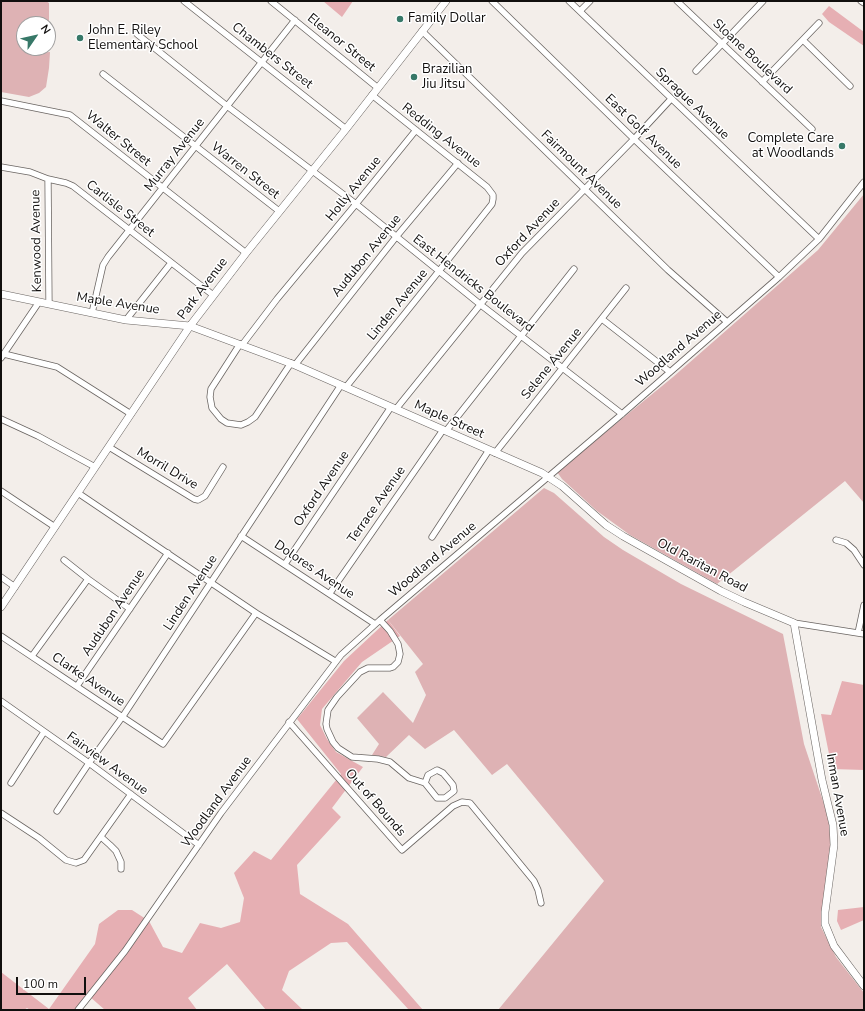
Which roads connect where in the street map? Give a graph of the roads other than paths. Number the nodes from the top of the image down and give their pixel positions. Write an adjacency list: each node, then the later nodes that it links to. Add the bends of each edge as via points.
1 (184, 1): 18 (street, Chambers Street)
2 (271, 1): 12 (street, Eleanor Street)
3 (446, 1): 14 (main road, Park Avenue)
4 (492, 1): 31 (street, East Golf Avenue)
5 (569, 1): 11 (street, Sprague Avenue)
6 (590, 1): 11 (street)
7 (677, 1): 17 (street, Sloane Boulevard)
8 (763, 1): 17 (street)
9 (862, 1): 10 (street)
10 (864, 3)
11 (580, 11): 25 (street, Sprague Avenue)
12 (295, 20): 18 (street, Murray Avenue); 23 (street, Eleanor Street)
13 (819, 23): 16 (street)
14 (422, 31): 23 (main road, Park Avenue); 39 (street, Fairmount Avenue)
15 (137, 34): 27 (street, East Hendricks Boulevard)
16 (802, 40): 21 (street); 22 (street)
17 (722, 44): 19 (street); 21 (street, Sloane Boulevard)
18 (262, 62): 27 (street, Murray Avenue); 28 (street, Chambers Street)
19 (696, 71)
20 (103, 74): 32 (street, Warren Street)
21 (762, 82): 29 (street, Sloane Boulevard)
22 (850, 86)
23 (378, 88): 24 (main road, Park Avenue)
24 (372, 95): 28 (main road, Park Avenue); 30 (street, Redding Avenue)
25 (671, 99): 31 (street, Oxford Avenue); 45 (street, Sprague Avenue)
26 (1, 101): 38 (street, Walter Street, via 70,115)
27 (227, 106): 32 (street, Murray Avenue); 35 (street, East Hendricks Boulevard)
28 (346, 129): 35 (main road, Park Avenue)
29 (812, 129)
30 (416, 130): 33 (street, Redding Avenue); 41 (street, Holly Avenue)
31 (634, 139): 39 (street, Oxford Avenue); 50 (street, East Golf Avenue)
32 (195, 146): 38 (street, Murray Avenue); 42 (street, Warren Street)
33 (458, 163): 40 (street, Redding Avenue, via 487,187); 44 (street, Audubon Avenue)
34 (1, 167): 36 (street, Carlisle Street, via 30,172)
35 (312, 169): 41 (street, East Hendricks Boulevard); 42 (main road, Park Avenue)
36 (48, 179): 43 (street, Carlisle Street, via 73,186); 55 (street, Kenwood Avenue)
37 (864, 182): 45 (street, Woodland Avenue)
38 (162, 188): 43 (street, Murray Avenue); 46 (street, Walter Street)
39 (585, 188): 56 (street, Oxford Avenue, via 522,253); 60 (street, Fairmount Avenue, via 668,270)
40 (493, 197): 49 (street, Linden Avenue, via 492,204)
41 (356, 204): 44 (street, East Hendricks Boulevard); 63 (street, Holly Avenue)
42 (279, 211): 46 (main road, Park Avenue)
43 (130, 230): 47 (street, Carlisle Street); 57 (street, Murray Avenue, via 103,265)
44 (396, 237): 49 (street, East Hendricks Boulevard); 65 (street, Audubon Avenue)
45 (818, 239): 50 (street, Woodland Avenue)
46 (246, 253): 53 (main road, Park Avenue)
47 (171, 263): 53 (street, Carlisle Street); 59 (street)
48 (574, 269): 62 (street, Terrace Avenue)
49 (439, 271): 56 (street, East Hendricks Boulevard); 68 (street, Linden Avenue)
50 (780, 277): 60 (street, Woodland Avenue)
51 (626, 288): 58 (street, Selene Avenue)
52 (1, 294): 54 (main road, Maple Avenue)
53 (214, 295): 61 (main road, Park Avenue)
54 (39, 302): 55 (main road, Maple Avenue); 64 (street)
55 (49, 304): 57 (main road, Maple Avenue)
56 (481, 305): 62 (street, East Hendricks Boulevard); 69 (street, Oxford Avenue)
57 (92, 313): 59 (main road, Maple Avenue)
58 (602, 319): 66 (street, Selene Avenue); 67 (street)
59 (126, 320): 61 (main road, Maple Avenue)
60 (727, 322): 67 (street, Woodland Avenue)
61 (190, 326): 63 (main road, Maple Avenue); 70 (main road, Park Avenue)
62 (521, 336): 66 (street, East Hendricks Boulevard); 73 (street, Terrace Avenue)
63 (241, 344): 65 (main road, Maple Avenue); 65 (street, Audubon Avenue, via 212,389 210,397 212,408 227,423 241,425 255,417)
64 (2, 356): 70 (street, via 57,367)
65 (293, 364): 68 (main road, Maple Avenue)
66 (563, 368): 71 (street, East Hendricks Boulevard); 75 (street, Selene Avenue)
67 (670, 372): 71 (street, Woodland Avenue)
68 (344, 386): 69 (main road, Maple Street); 82 (street, Linden Avenue)
69 (393, 408): 73 (main road, Maple Street); 87 (street, Oxford Avenue)
70 (131, 414): 74 (main road, Park Avenue)
71 (622, 414): 78 (street, Woodland Avenue)
72 (1, 419): 76 (street)
73 (445, 431): 75 (main road, Maple Street); 93 (street, Terrace Avenue)
74 (109, 447): 76 (main road, Park Avenue); 77 (street, Morril Drive, via 198,500 205,496)
75 (492, 451): 78 (main road, Maple Street); 83 (street, Selene Avenue)
76 (95, 467): 80 (main road, Park Avenue)
77 (223, 467)
78 (548, 477): 98 (street, Woodland Avenue); 99 (main road, Old Raritan Road, via 623,536 721,591)
79 (1, 491): 81 (street)
80 (78, 493): 81 (main road, Park Avenue); 85 (street)
81 (55, 527): 92 (main road, Park Avenue)
82 (241, 536): 87 (street, Dolores Avenue); 91 (street, Linden Avenue)
83 (432, 537)
84 (836, 540): 88 (street, via 850,546)
85 (168, 553): 91 (street); 96 (street, Audubon Avenue)
86 (64, 560): 90 (street)
87 (285, 564): 93 (street, Dolores Avenue)
88 (864, 565)
89 (1, 578): 92 (street)
90 (88, 579): 96 (street); 102 (street)
91 (212, 583): 97 (street); 106 (street, Linden Avenue)
92 (15, 587): 95 (main road, Park Avenue)
93 (330, 593): 98 (street, Dolores Avenue)
94 (864, 605): 100 (street)
95 (1, 607)
96 (130, 609): 104 (street, Audubon Avenue)
97 (256, 613): 103 (street); 106 (street, Clarke Avenue, via 163,744)
98 (377, 622): 103 (street, Woodland Avenue); 111 (street, Dolores Avenue, via 390,631 398,644 398,662 390,668 368,668 360,672 328,710 327,729 338,748 352,757 390,762 409,778)
99 (794, 623): 100 (street, Old Raritan Road); 119 (main road, Inman Avenue, via 822,780 833,825 834,845 825,924 834,946)
100 (861, 634)
101 (1, 636): 102 (street, Clarke Avenue)
102 (32, 656): 104 (street, Clarke Avenue)
103 (335, 661): 107 (street, Woodland Avenue)
104 (77, 686): 106 (street, Clarke Avenue)
105 (1, 702): 108 (street, Fairview Avenue)
106 (123, 716): 109 (street, Linden Avenue)
107 (289, 722): 116 (street, Woodland Avenue); 118 (street, Out of Bounds, via 402,850 453,806 466,801 534,882)
108 (44, 732): 109 (street, Fairview Avenue); 110 (street)
109 (89, 762): 112 (street, Fairview Avenue); 113 (street, Linden Avenue)
110 (11, 783)
111 (425, 783): 111 (street, via 428,775 437,770 449,780 454,791 448,797 440,799 433,795)
112 (131, 794): 115 (street); 116 (street, Fairview Avenue)
113 (56, 811)
114 (1, 813): 115 (street, via 70,862 78,863 84,860)
115 (101, 837): 117 (street, via 116,851)
116 (199, 845): 120 (street, Woodland Avenue, via 124,951)
117 (121, 869)
118 (541, 903)
119 (864, 986)
120 (78, 1010)

